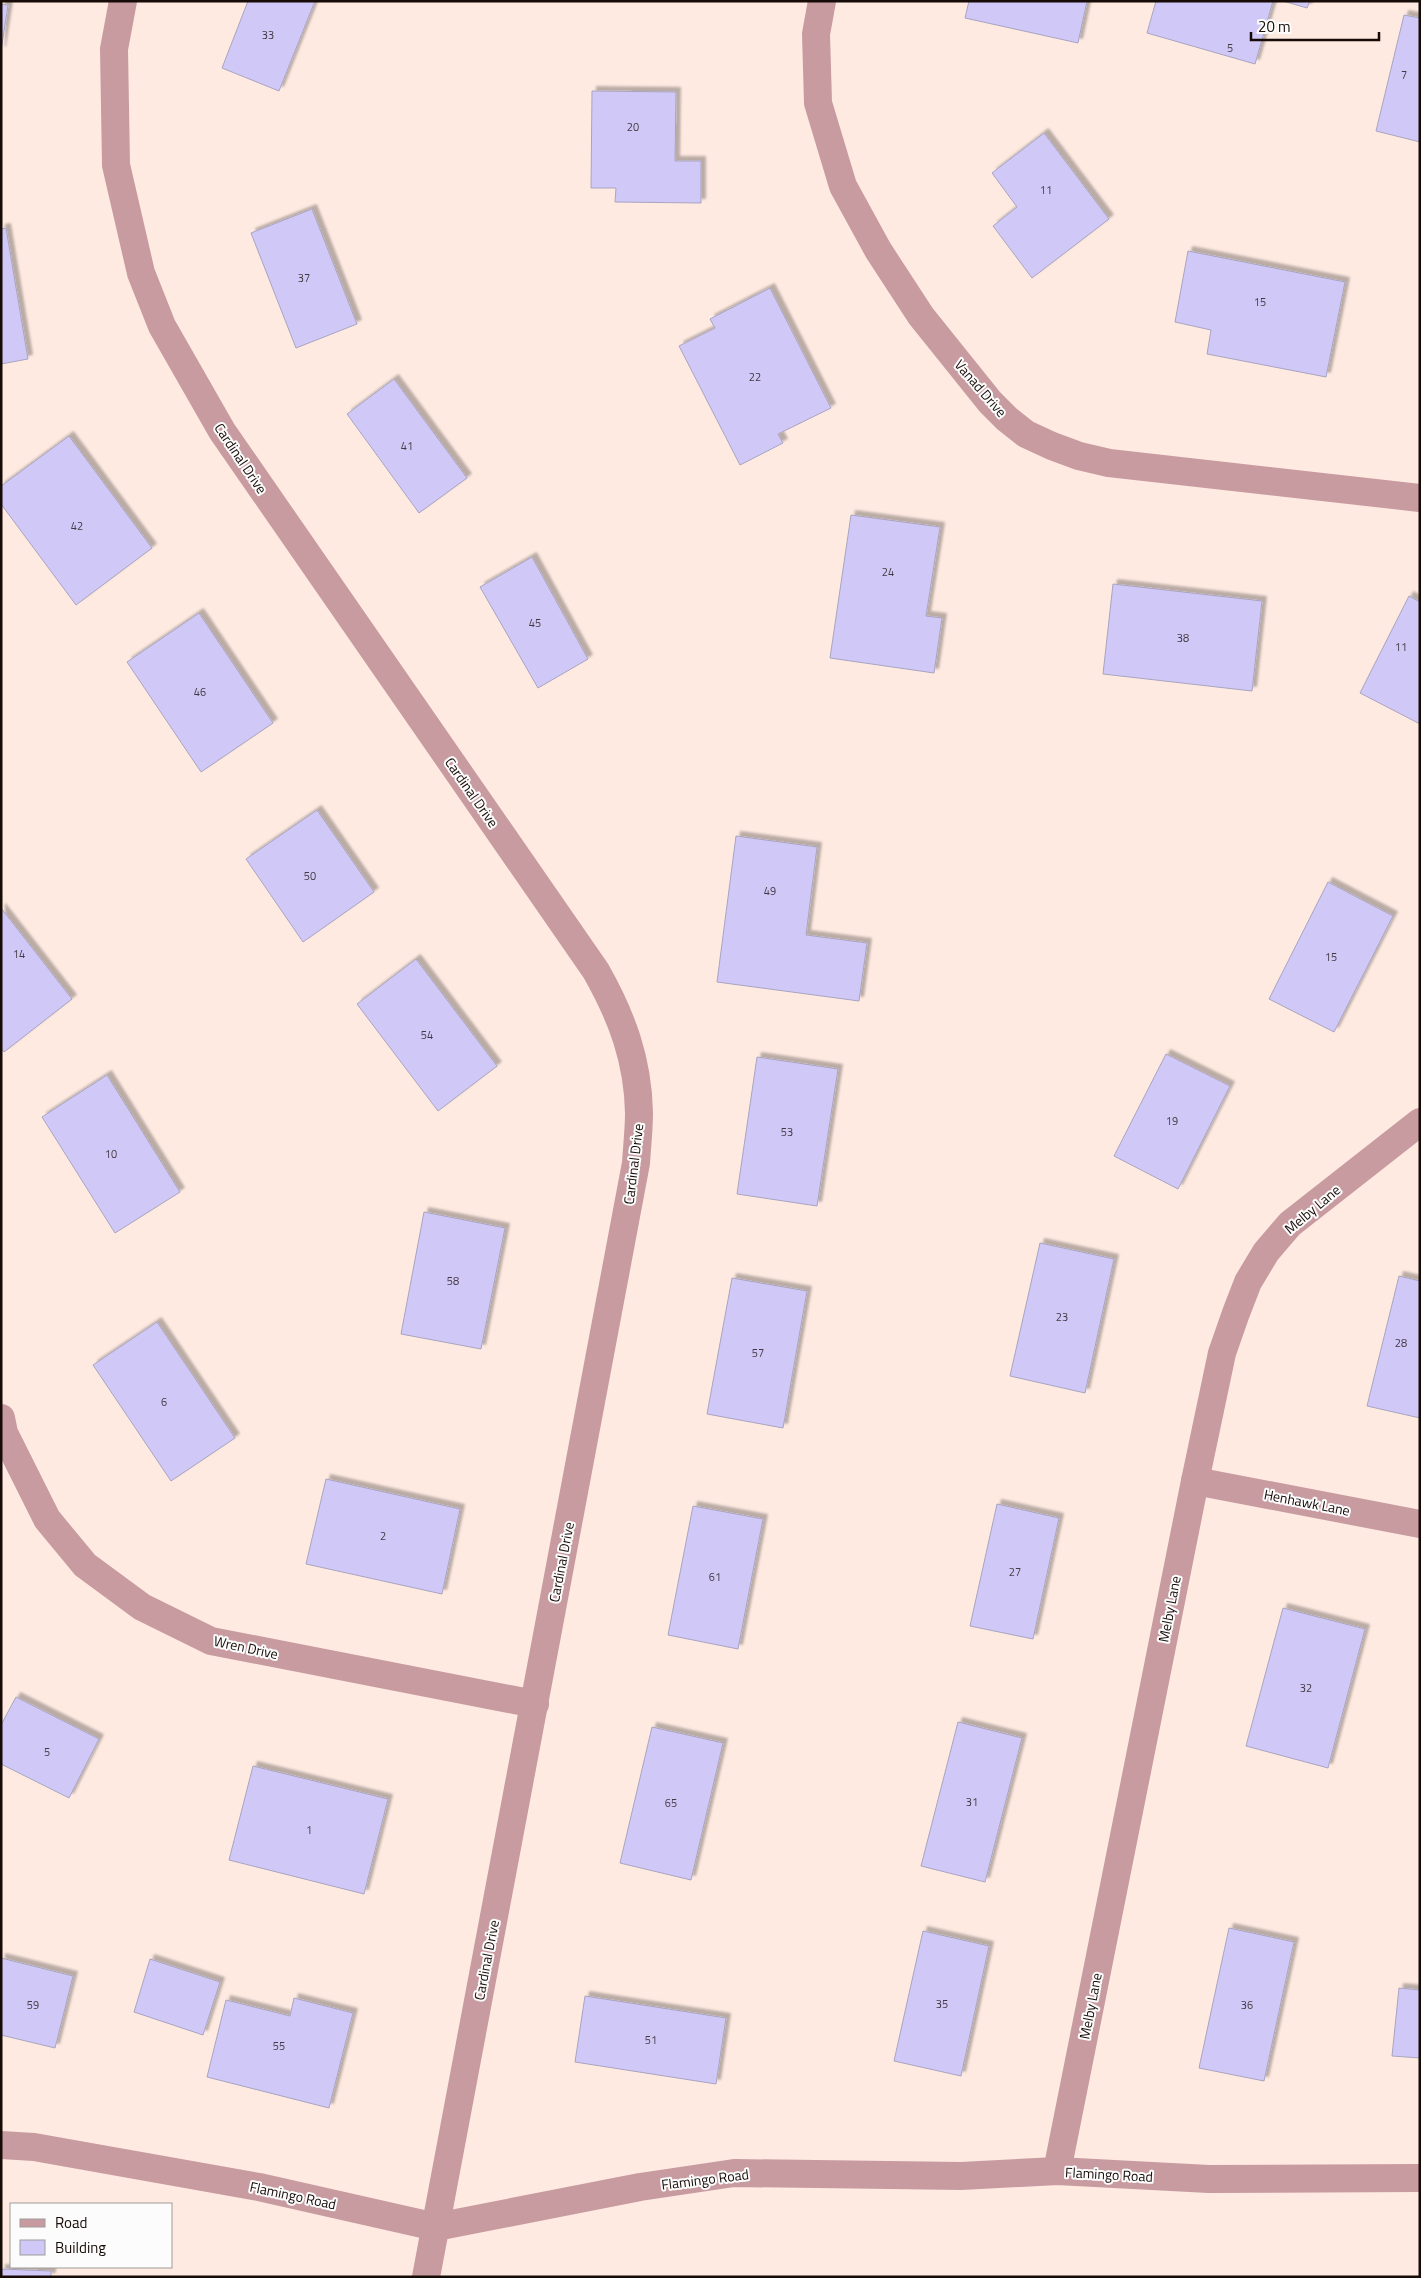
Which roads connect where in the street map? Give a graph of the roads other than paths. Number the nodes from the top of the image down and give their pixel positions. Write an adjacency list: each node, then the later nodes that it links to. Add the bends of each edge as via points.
1 (123, 1): 8 (street, Cardinal Drive, via 114,49 116,165 141,274 162,326 222,432 596,971 626,1031 636,1074 639,1114 636,1163)
2 (822, 1): 3 (street, Vanad Drive, via 816,34 818,103 843,186 878,250 920,316 1007,419 1026,434 1052,446 1109,463)
3 (1420, 498)
4 (1420, 1122): 6 (street, Melby Lane, via 1290,1224 1266,1252 1248,1282 1222,1353)
5 (1, 1418): 8 (street, Wren Drive, via 4,1433 47,1519 84,1565 142,1607 211,1641)
6 (1195, 1481): 7 (street, Henhawk Lane); 10 (street, Melby Lane)
7 (1420, 1524)
8 (535, 1704): 12 (street, Cardinal Drive)
9 (1, 2146): 12 (street, Flamingo Road, via 34,2147 259,2187)
10 (1057, 2171): 11 (street, Flamingo Road, via 1209,2179); 12 (street, Flamingo Road, via 961,2176 734,2173)
11 (1420, 2178)
12 (436, 2227): 13 (street, Cardinal Drive)
13 (426, 2277)

